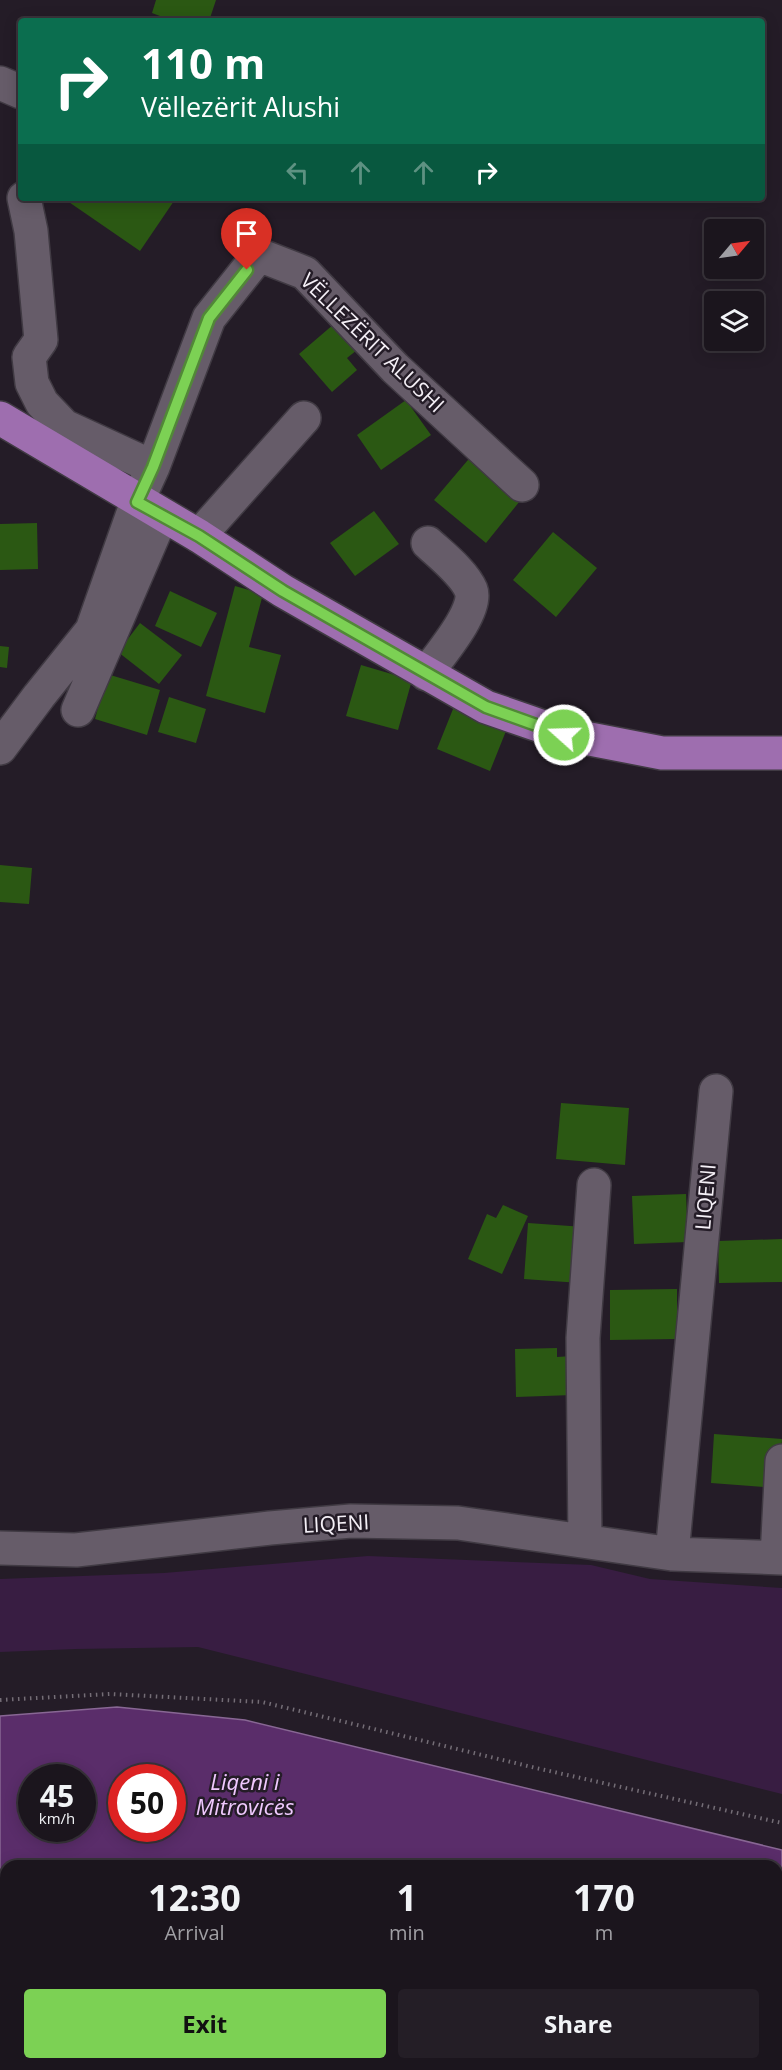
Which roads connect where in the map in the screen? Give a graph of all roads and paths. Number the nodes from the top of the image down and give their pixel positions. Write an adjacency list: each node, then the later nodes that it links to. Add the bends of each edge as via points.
1 (0, 83): 2 (street)
2 (18, 92)
3 (25, 201): 6 (street, via 41,340 29,357 32,383 42,403 64,426)
4 (0, 418): 8 (main road)
5 (304, 418): 9 (street)
6 (153, 467): 7 (street, VËLLEZËRIT ALUSHI, via 209,318 259,255 306,273 395,368); 8 (street, VËLLEZËRIT ALUSHI)
7 (522, 484)
8 (150, 508): 9 (main road); 12 (street, VËLLEZËRIT ALUSHI); 13 (street, VËLLEZËRIT ALUSHI, via 92,630)
9 (199, 536): 11 (main road, via 283,591)
10 (428, 543): 11 (street, via 472,591 471,607)
11 (426, 674): 14 (main road, via 486,707 564,735 662,753)
12 (78, 710)
13 (0, 748)
14 (782, 753)
15 (716, 1091): 20 (street, LIQENI)
16 (594, 1185): 18 (street, via 584,1338)
17 (782, 1461): 21 (street, LIQENI)
18 (585, 1541): 19 (street, LIQENI, via 458,1523 351,1521 76,1550); 20 (street, LIQENI)
19 (0, 1548)
20 (672, 1554): 21 (street, LIQENI)
21 (779, 1558)
22 (0, 1700): 23 (path, via 110,1694 262,1702)
23 (782, 1823)

